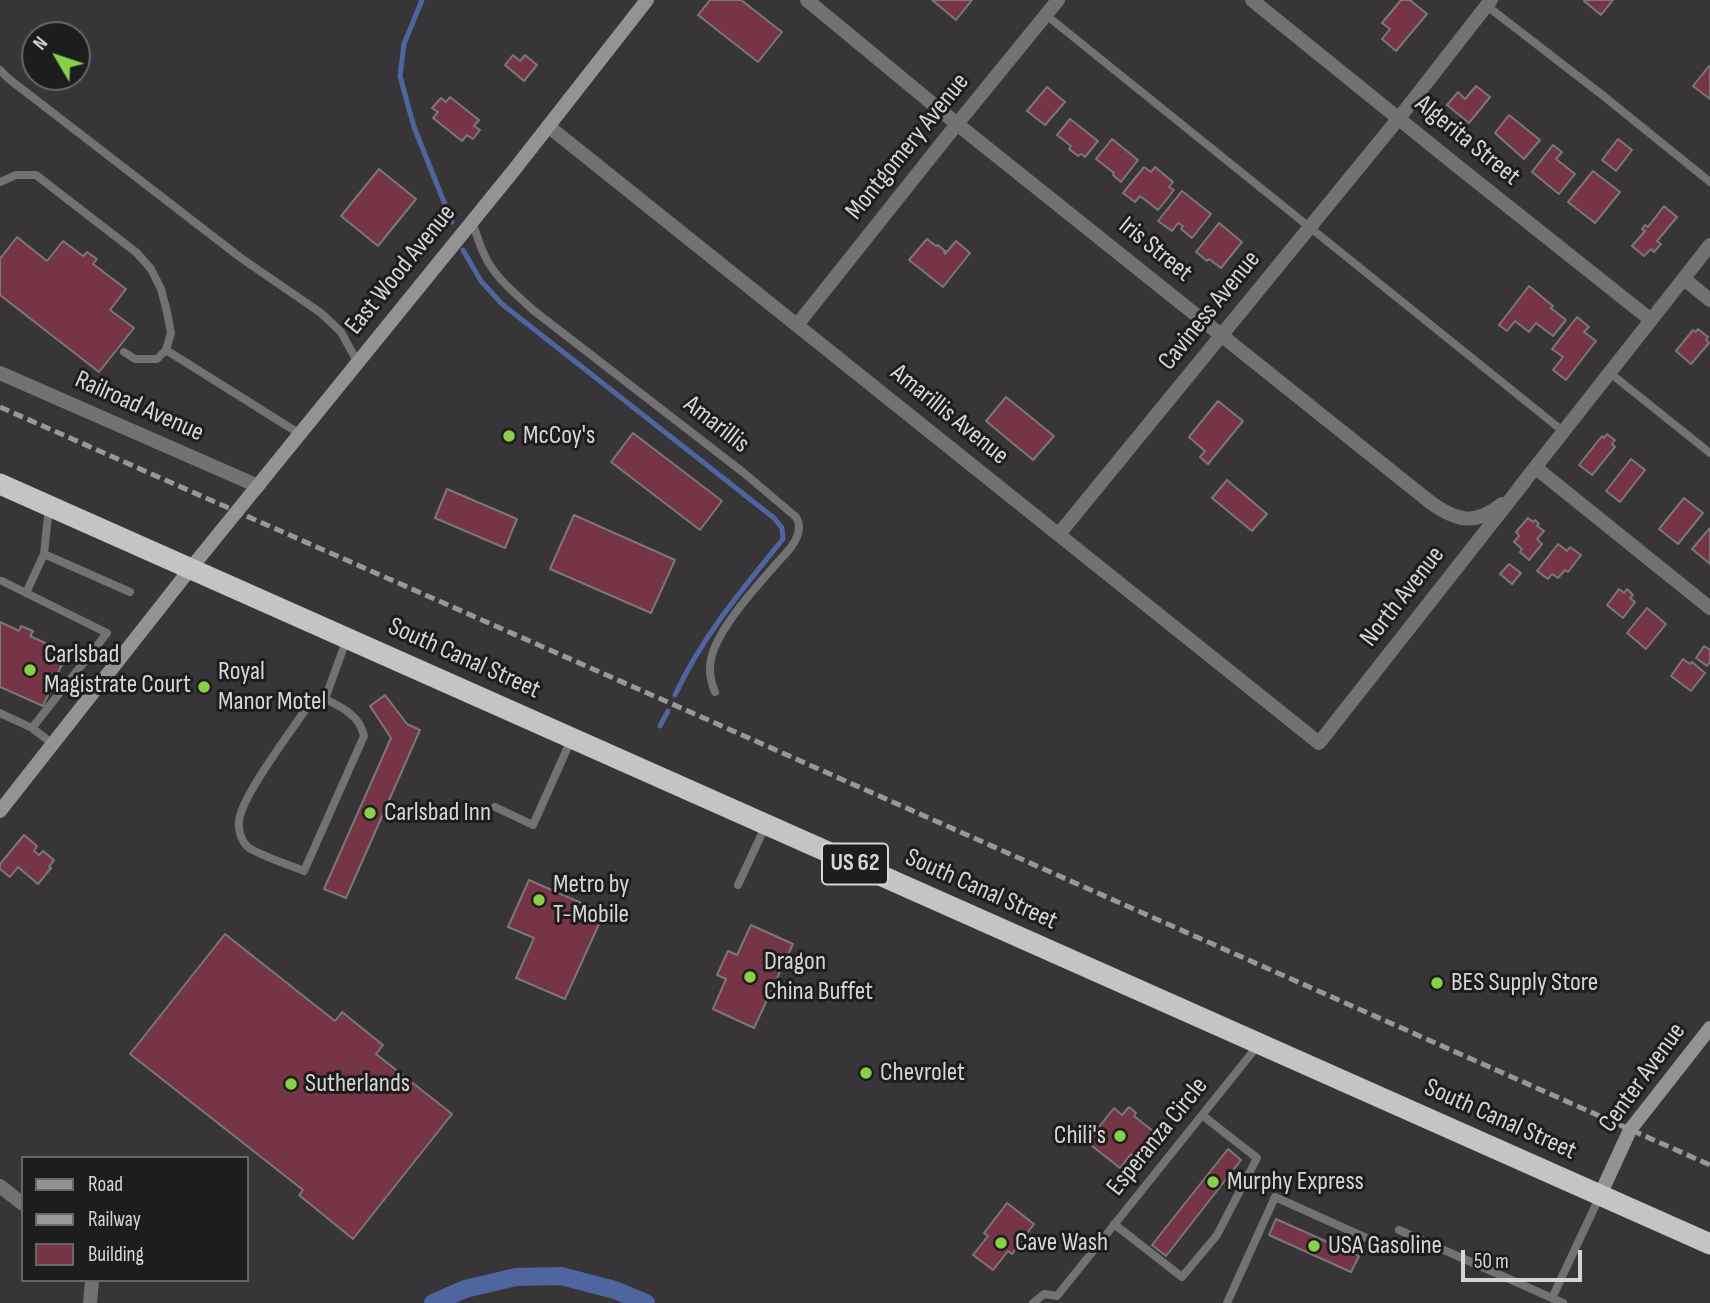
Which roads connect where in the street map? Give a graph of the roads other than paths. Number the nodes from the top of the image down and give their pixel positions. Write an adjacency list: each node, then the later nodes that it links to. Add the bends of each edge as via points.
1 (647, 0): 10 (main road, East Wood Avenue)
2 (807, 0): 9 (street, Iris Street)
3 (1058, 0): 6 (street, Montgomery Avenue)
4 (1252, 0): 8 (street, Algerita Street)
5 (1489, 3): 8 (street, Caviness Avenue); 12 (lane)
6 (1046, 15): 9 (street, Montgomery Avenue); 14 (lane)
7 (0, 70): 23 (lane, via 241,258 321,313 341,332)
8 (1399, 118): 14 (street, Caviness Avenue); 18 (street, Algerita Street)
9 (957, 124): 19 (street, Montgomery Avenue); 20 (street, Iris Street)
10 (548, 126): 13 (main road, East Wood Avenue); 19 (street, Amarillis Avenue)
11 (0, 182): 21 (lane, via 16,175 36,175 137,253 161,289 171,333)
12 (1710, 182)
13 (472, 221): 23 (main road, East Wood Avenue); 43 (lane, Amarillis, via 491,266 533,310 796,517 797,538 712,653 710,680)
14 (1310, 227): 20 (street, Caviness Avenue); 26 (lane)
15 (1710, 245): 16 (street, North Avenue)
16 (1684, 279): 17 (street); 18 (street, North Avenue)
17 (1710, 300)
18 (1651, 320): 25 (street, North Avenue)
19 (797, 325): 35 (street, Amarillis Avenue)
20 (1222, 335): 34 (street, Iris Street, via 1446,514); 35 (street, Caviness Avenue)
21 (166, 349): 22 (lane, via 157,359 135,359); 27 (lane)
22 (124, 352)
23 (358, 363): 27 (main road, East Wood Avenue)
24 (0, 373): 32 (street, Railroad Avenue)
25 (1610, 373): 26 (street, North Avenue); 28 (lane)
26 (1564, 432): 29 (street, North Avenue)
27 (300, 434): 32 (main road, East Wood Avenue)
28 (1710, 453)
29 (1536, 468): 30 (street, North Avenue); 41 (street)
30 (1525, 481): 34 (street, North Avenue, via 1499,508); 48 (street, North Avenue)
31 (0, 484): 33 (highway, South Canal Street / US 62)
32 (258, 486): 37 (main road, East Wood Avenue)
33 (49, 505): 36 (lane); 37 (highway, South Canal Street / US 62)
34 (1481, 517)
35 (1059, 534): 48 (street, Amarillis Avenue)
36 (44, 554): 39 (lane); 40 (lane)
37 (191, 568): 42 (highway, South Canal Street / US 62); 49 (main road, East Wood Avenue)
38 (2, 581): 40 (lane)
39 (130, 592)
40 (26, 593): 46 (lane, via 107,633)
41 (1710, 608)
42 (348, 638): 44 (lane); 47 (highway, South Canal Street / US 62)
43 (715, 692)
44 (325, 699): 44 (lane, via 349,713 362,726 364,736 304,871 250,849 242,839 239,822 254,786 306,709)
45 (0, 713): 46 (lane)
46 (32, 727): 49 (lane)
47 (572, 738): 50 (lane, via 533,825); 52 (highway, South Canal Street / US 62)
48 (1319, 743)
49 (53, 744): 51 (main road, East Wood Avenue)
50 (495, 807)
51 (0, 811)
52 (766, 824): 53 (lane); 55 (highway, South Canal Street / US 62)
53 (738, 885)
54 (1710, 1028): 58 (main road, Center Avenue, via 1634,1124)
55 (1259, 1044): 56 (lane, Esperanza Circle); 58 (highway, South Canal Street / US 62)
56 (1202, 1115): 60 (lane, Esperanza Circle); 60 (lane, via 1257,1158 1217,1235 1182,1277)
57 (0, 1186): 59 (street)
58 (1600, 1195): 62 (highway, South Canal Street / US 62); 66 (lane)
59 (21, 1202)
60 (1114, 1224): 65 (lane, Esperanza Circle)
61 (1399, 1230): 66 (lane)
62 (1710, 1244)
63 (1391, 1249): 69 (lane, via 1275,1197)
64 (93, 1282): 67 (street)
65 (1061, 1296): 68 (lane, via 1044,1294)
66 (1552, 1298): 70 (lane)
67 (90, 1303)
68 (1033, 1303)
69 (1227, 1303)
70 (1563, 1303)

